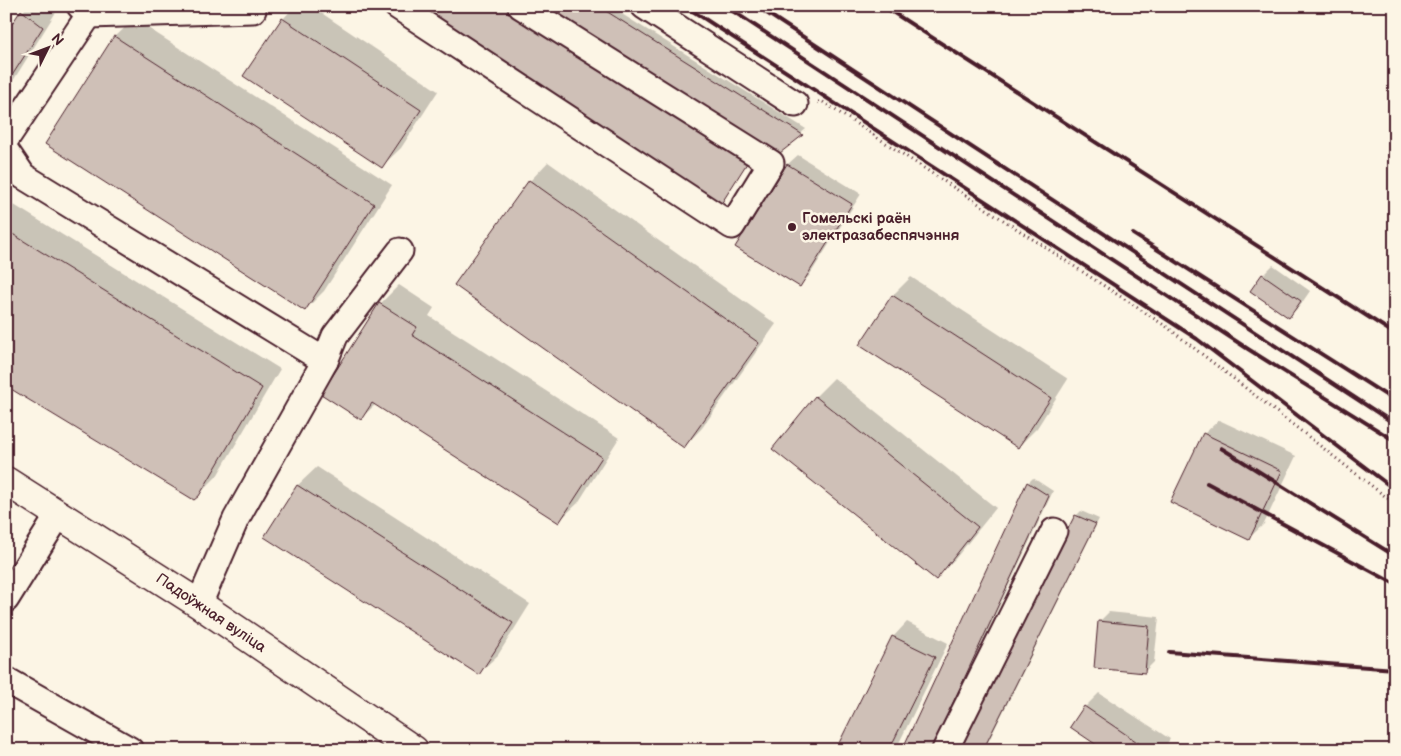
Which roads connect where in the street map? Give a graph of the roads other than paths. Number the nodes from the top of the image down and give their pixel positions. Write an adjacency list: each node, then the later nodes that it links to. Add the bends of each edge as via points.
1 (397, 6): 2 (street, via 732,226 771,163)
2 (521, 6)
3 (644, 6): 6 (street)
4 (84, 10): 5 (street); 7 (street)
5 (252, 10)
6 (795, 104)
7 (6, 139)
8 (6, 151): 10 (street, via 23,176)
9 (400, 251): 10 (street, via 335,336)
10 (325, 361): 15 (street, via 236,519)
11 (6, 480): 12 (main road, Падоўжная вуліца)
12 (59, 514): 14 (street); 15 (main road, Падоўжная вуліца)
13 (1054, 530): 19 (street)
14 (6, 599)
15 (199, 604): 18 (main road, Падоўжная вуліца)
16 (6, 680): 17 (street)
17 (130, 750)
18 (414, 750)
19 (945, 750)

